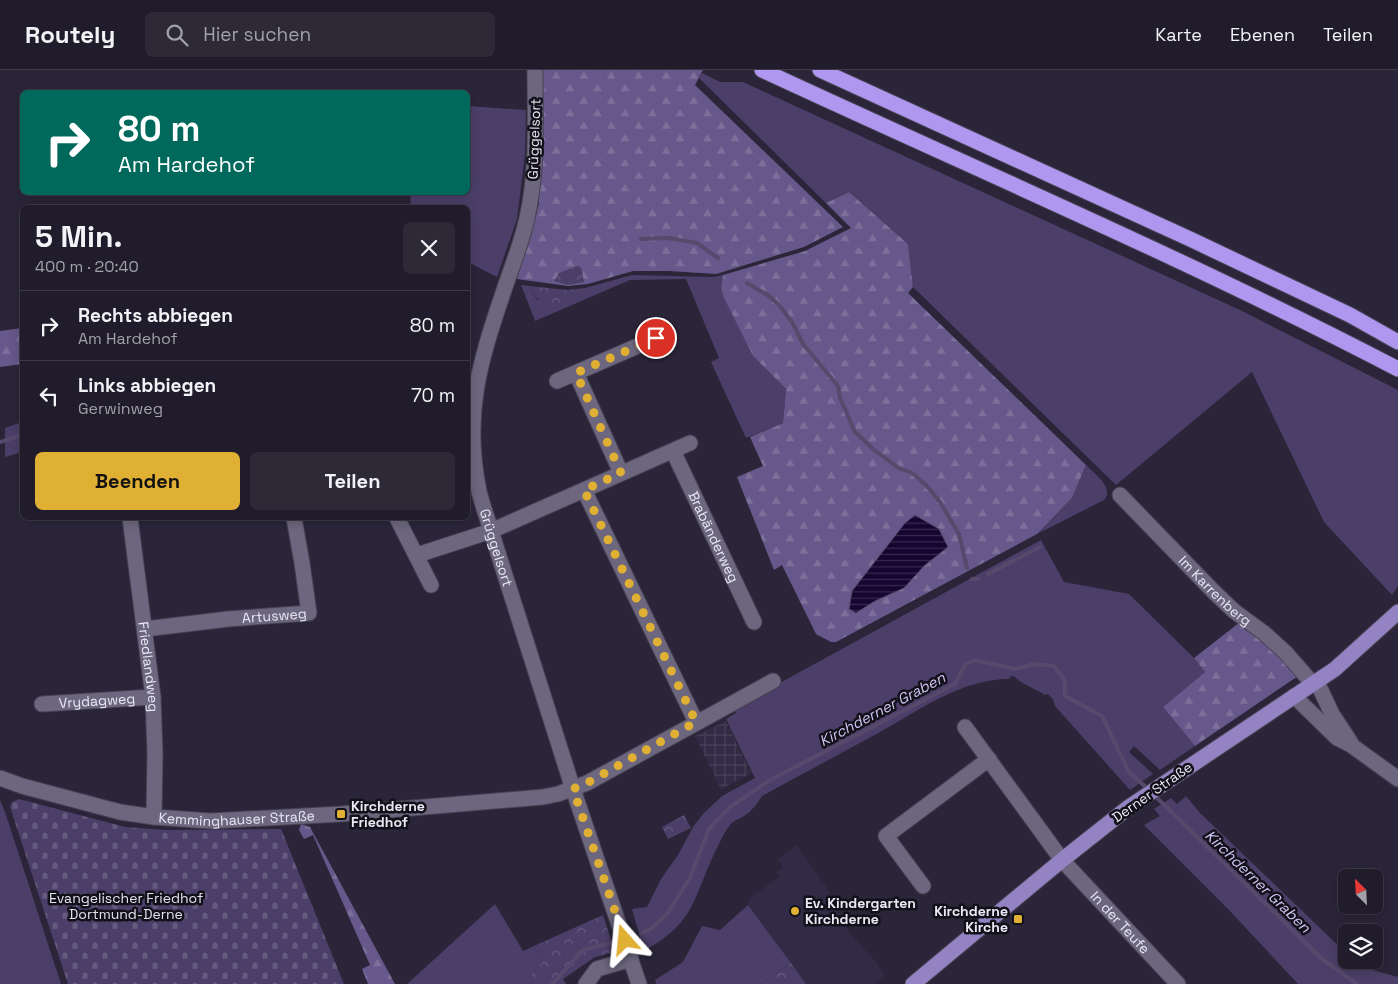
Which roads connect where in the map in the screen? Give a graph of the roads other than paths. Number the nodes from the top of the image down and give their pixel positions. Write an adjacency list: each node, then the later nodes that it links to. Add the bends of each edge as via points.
1 (535, 70): 6 (street, Grüggelsort, via 534,165 530,205 521,241)
2 (762, 70): 7 (highway, via 1205,272)
3 (820, 70): 5 (highway, via 1190,239)
4 (656, 338): 8 (street)
5 (1398, 342)
6 (474, 362): 18 (street, Grüggelsort, via 473,444 479,491)
7 (1398, 369)
8 (576, 373): 9 (street); 12 (street)
9 (557, 381)
10 (690, 443): 11 (street)
11 (673, 450): 12 (street); 22 (street, Brabänderweg)
12 (621, 473): 13 (street)
13 (584, 490): 18 (street); 29 (street)
14 (1120, 496): 25 (street, Im Karrenberg, via 1214,592 1264,633)
15 (130, 520): 23 (street, Friedlandweg)
16 (294, 520): 23 (street, Artusweg, via 309,613)
17 (398, 520): 19 (street)
18 (491, 531): 19 (street); 37 (street, Grüggelsort)
19 (417, 555): 20 (street)
20 (431, 585)
21 (1398, 612): 25 (main road, Derner Straße, via 1340,665)
22 (754, 622)
23 (145, 629): 27 (street, Friedlandweg)
24 (773, 681): 29 (street, Kemminghauser Straße)
25 (1315, 683): 26 (main road, Derner Straße); 31 (street, Im Karrenberg)
26 (1294, 696): 31 (street, Im Karrenberg, via 1337,738); 39 (main road, Derner Straße, via 1142,798)
27 (153, 697): 28 (street, Vrydagweg); 38 (street, Friedlandweg)
28 (42, 704)
29 (696, 722): 37 (street, Kemminghauser Straße)
30 (965, 727): 32 (street, In der Teufe)
31 (1351, 745): 34 (street, Im Karrenberg)
32 (989, 759): 39 (street, In der Teufe); 40 (street, via 886,836)
33 (0, 778): 36 (street, Kemminghauser Straße)
34 (1398, 779)
35 (0, 783): 36 (street, Kemminghauser Straße)
36 (22, 786): 38 (street, Kemminghauser Straße, via 120,812)
37 (573, 789): 38 (street, Kemminghauser Straße, via 543,797 286,818 210,821); 41 (street, Grüggelsort)
38 (154, 817)
39 (1062, 860): 44 (main road, Derner Straße); 45 (street, In der Teufe)
40 (923, 886)
41 (631, 959): 42 (street, via 597,969); 43 (street, Grüggelsort)
42 (586, 984)
43 (639, 984)
44 (913, 984)
45 (1178, 984)

